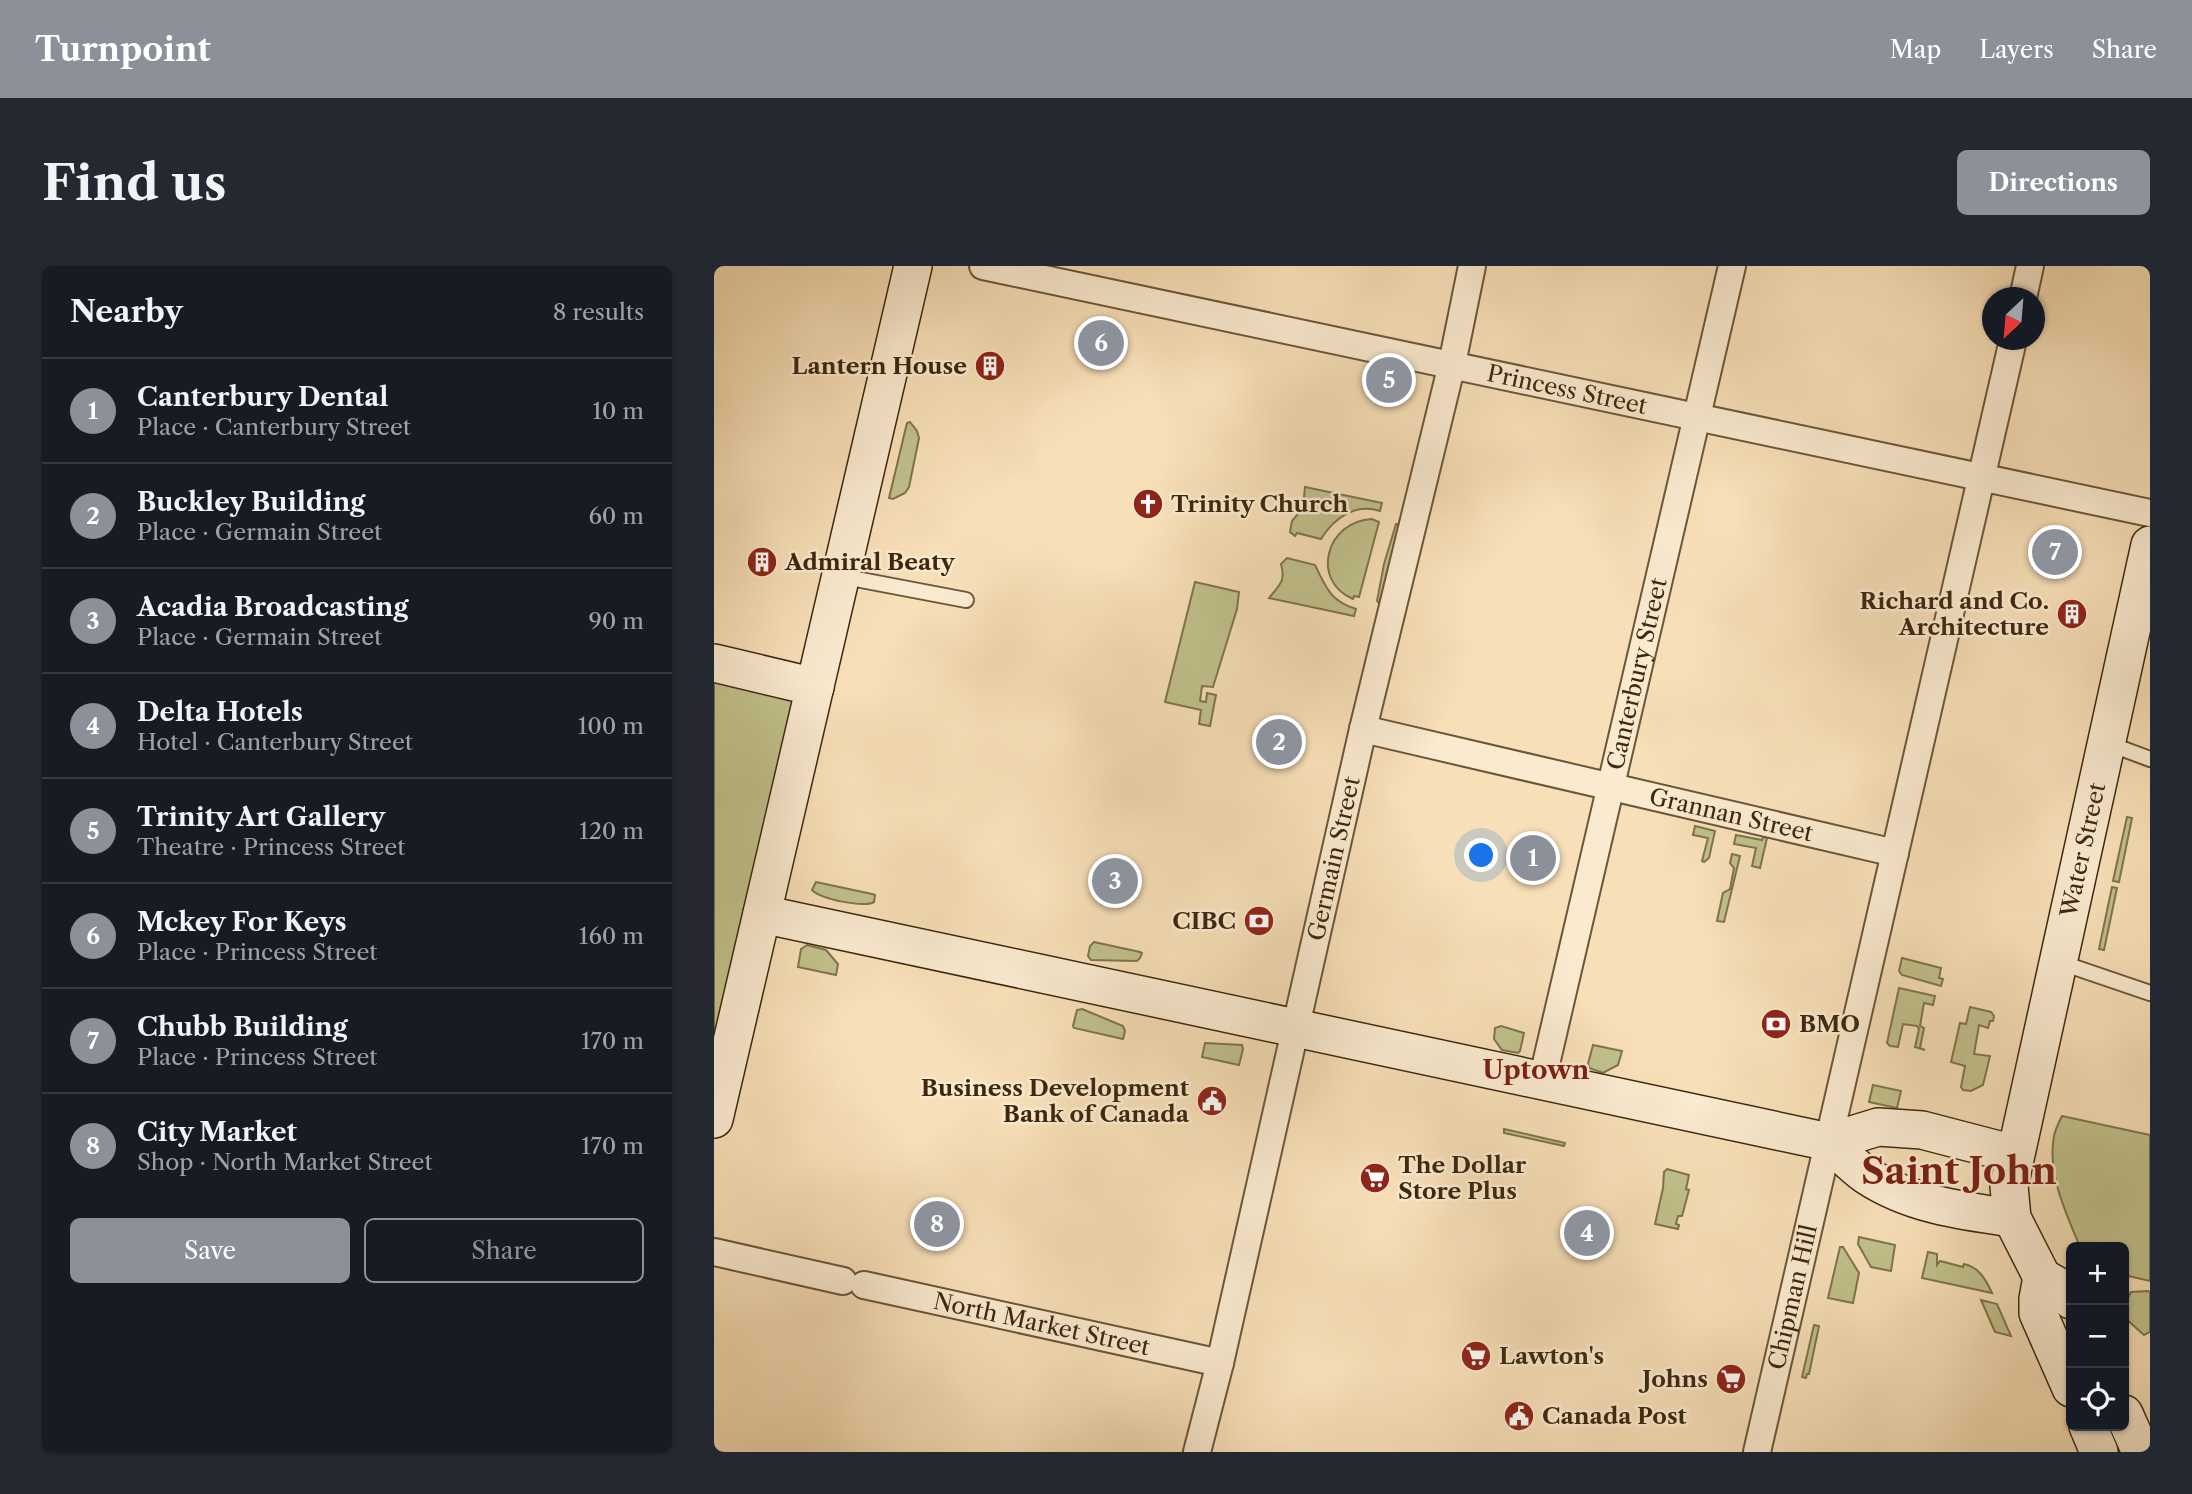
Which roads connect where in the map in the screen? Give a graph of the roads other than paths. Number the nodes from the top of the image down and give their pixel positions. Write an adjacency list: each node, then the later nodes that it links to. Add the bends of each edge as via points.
1 (913, 266): 13 (street)
2 (983, 266): 8 (street, Princess Street)
3 (1472, 266): 8 (street, Germain Street)
4 (1732, 266): 9 (street, Canterbury Street)
5 (2030, 266): 6 (street)
6 (2025, 287)
7 (2011, 350): 10 (street, Chipman Hill)
8 (1452, 364): 9 (street, Princess Street); 17 (street, Germain Street)
9 (1696, 416): 10 (street, Princess Street); 20 (street, Canterbury Street)
10 (1981, 477): 11 (street, Princess Street); 21 (street, Chipman Hill)
11 (2150, 513)
12 (2150, 545): 18 (street, Water Street)
13 (840, 576): 14 (lane); 16 (street)
14 (966, 600)
15 (714, 663): 16 (street)
16 (815, 687): 22 (street)
17 (1363, 729): 20 (street, Grannan Street); 25 (street, Germain Street)
18 (2106, 742): 19 (lane); 23 (street, Water Street)
19 (2150, 759)
20 (1610, 786): 21 (street, Grannan Street); 26 (street, Canterbury Street)
21 (1895, 853): 28 (street, Chipman Hill)
22 (762, 914): 25 (street); 27 (street)
23 (2057, 961): 24 (lane); 29 (street, Water Street)
24 (2150, 993)
25 (1296, 1028): 26 (street); 34 (street, Germain Street)
26 (1542, 1081): 28 (street)
27 (714, 1119)
28 (1829, 1142): 29 (street, via 1878,1127 1922,1130); 30 (street, via 1890,1189 1923,1202); 39 (street, Chipman Hill)
29 (2014, 1154): 30 (street, Water Street, via 2009,1186)
30 (2012, 1218): 32 (street)
31 (714, 1252): 34 (street, North Market Street)
32 (2042, 1277): 33 (street); 35 (street, via 2038,1313)
33 (2066, 1294)
34 (1220, 1363): 38 (street, Germain Street)
35 (2066, 1377)
36 (2129, 1425): 41 (street)
37 (2090, 1431): 40 (street)
38 (1197, 1452)
39 (1757, 1452)
40 (2099, 1452)
41 (2141, 1452)

